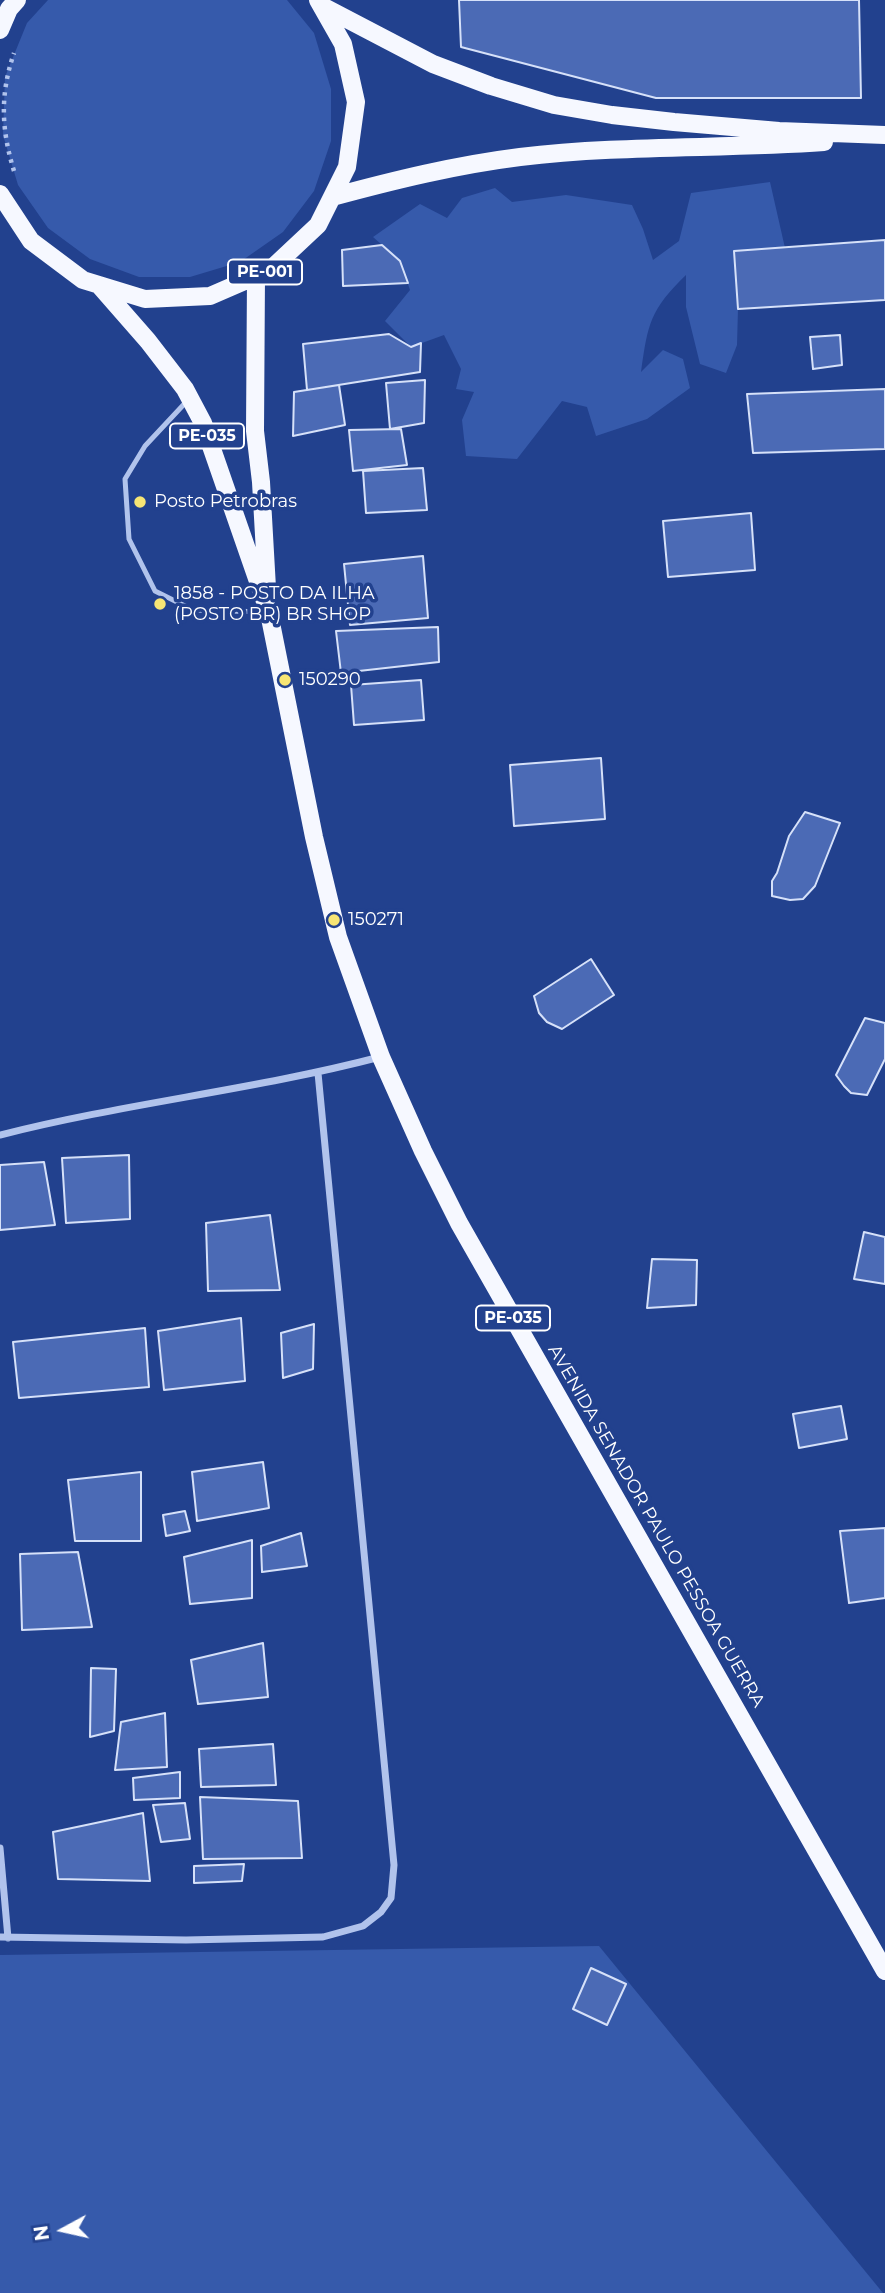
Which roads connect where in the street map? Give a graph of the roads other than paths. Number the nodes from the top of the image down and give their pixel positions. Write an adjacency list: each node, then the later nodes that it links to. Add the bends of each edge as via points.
1 (17, 0): 3 (main road)
2 (320, 3): 4 (main road, PE-001, via 433,64 554,105 687,123); 6 (main road, PE-001, via 343,44 356,102 347,167)
3 (0, 30)
4 (885, 136): 6 (main road, PE-001, via 522,157 441,169)
5 (0, 194): 8 (main road, PE-001, via 31,242 83,280)
6 (332, 197): 7 (main road, PE-001, via 318,225 271,270)
7 (256, 276): 8 (main road, PE-001, via 210,296 145,299); 10 (main road, PE-035 / PE-035, via 255,431)
8 (99, 285): 9 (main road, PE-035 / PE-035)
9 (190, 398): 10 (main road, PE-035 / PE-035, via 230,495); 10 (lane, via 145,446 125,479 129,539 155,591 193,610)
10 (269, 612): 11 (main road, AVENIDA SENADOR PAULO PESSOA GUERRA / PE-035, via 338,937)
11 (381, 1057): 12 (street); 16 (main road, AVENIDA SENADOR PAULO PESSOA GUERRA / PE-035, via 459,1223)
12 (318, 1073): 13 (street); 15 (street, via 394,1865 391,1898 382,1912 363,1926 323,1937)
13 (0, 1135)
14 (0, 1848): 15 (street)
15 (4, 1938)
16 (885, 1971)

